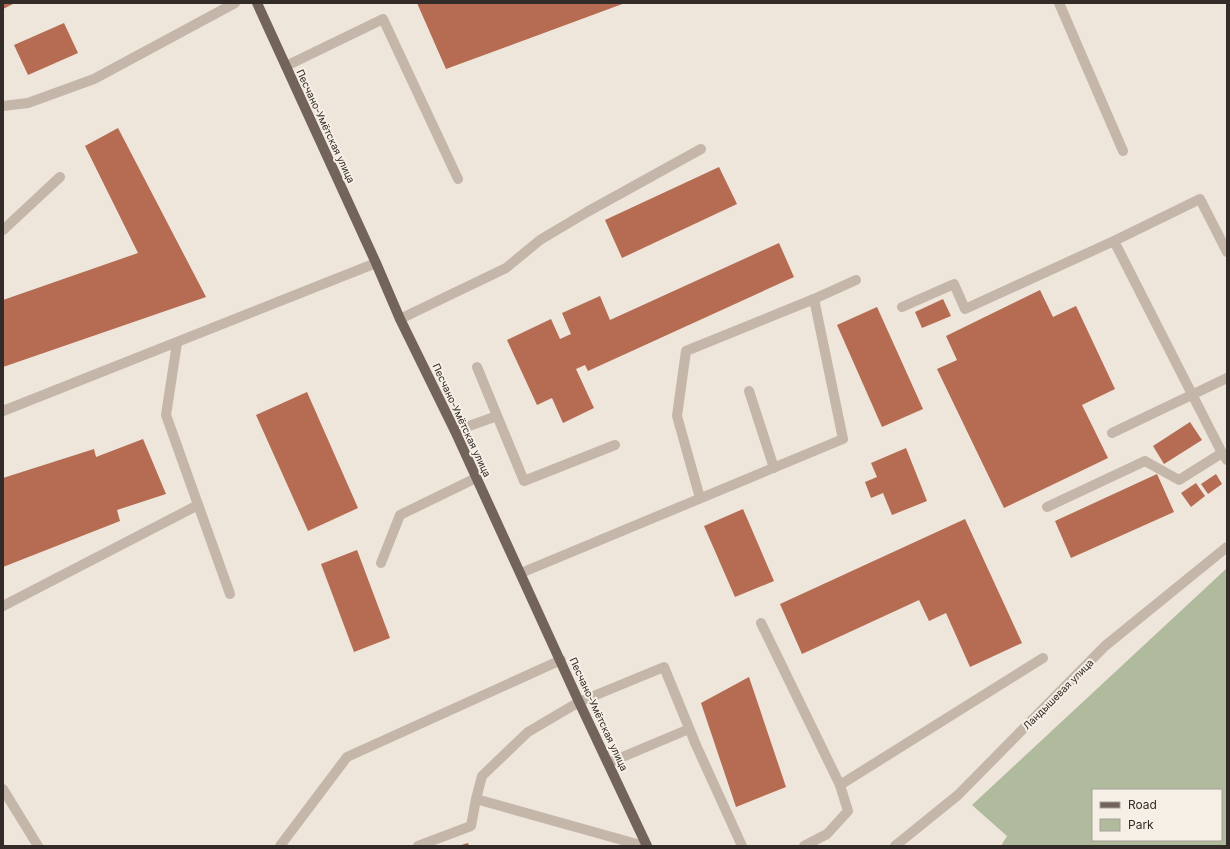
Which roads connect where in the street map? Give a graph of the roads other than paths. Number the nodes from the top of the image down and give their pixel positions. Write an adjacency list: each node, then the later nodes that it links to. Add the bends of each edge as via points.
1 (235, 3): 5 (lane, via 94,79 28,103)
2 (257, 3): 4 (main road, Песчано-Умётская улица)
3 (1059, 3): 7 (lane)
4 (286, 66): 9 (lane, via 382,19); 13 (main road, Песчано-Умётская улица)
5 (3, 106)
6 (701, 149): 17 (lane, via 540,240 506,268)
7 (1123, 151)
8 (60, 177): 10 (lane)
9 (458, 179)
10 (3, 230)
11 (1114, 241): 12 (lane, via 1200,199); 16 (lane, via 965,309 954,284); 22 (lane)
12 (1227, 252)
13 (376, 263): 17 (main road, Песчано-Умётская улица); 18 (lane)
14 (856, 280): 15 (lane)
15 (814, 299): 29 (lane, via 843,439); 31 (lane, via 686,351 677,416)
16 (902, 307)
17 (400, 319): 25 (main road, Песчано-Умётская улица)
18 (177, 343): 23 (lane); 32 (lane, via 166,415)
19 (477, 367): 24 (lane)
20 (1227, 378): 22 (lane)
21 (749, 391): 29 (lane)
22 (1193, 396): 26 (lane); 28 (lane)
23 (3, 411)
24 (497, 416): 25 (lane); 27 (lane, via 524,481)
25 (455, 431): 30 (main road, Песчано-Умётская улица)
26 (1112, 433)
27 (615, 445)
28 (1225, 457): 33 (lane, via 1179,480 1146,461)
29 (774, 468): 31 (lane)
30 (476, 478): 35 (lane, via 400,515); 36 (main road, Песчано-Умётская улица)
31 (700, 498): 36 (lane)
32 (198, 505): 37 (lane); 38 (lane)
33 (1047, 507)
34 (1227, 548): 55 (lane, Ландышевая улица, via 1105,646 958,795)
35 (381, 563)
36 (521, 573): 41 (main road, Песчано-Умётская улица)
37 (230, 594)
38 (3, 606)
39 (762, 623): 45 (lane)
40 (1044, 658): 45 (lane)
41 (561, 660): 42 (main road, Песчано-Умётская улица); 49 (lane, via 347,757)
42 (579, 702): 43 (lane, via 664,668); 44 (main road, Песчано-Умётская улица); 47 (lane, via 528,732 482,776)
43 (689, 729): 44 (lane); 53 (lane)
44 (608, 763): 52 (main road, Песчано-Умётская улица)
45 (840, 785): 54 (lane, via 848,811 827,834)
46 (3, 789): 48 (lane)
47 (476, 799): 50 (lane, via 471,826); 51 (lane)
48 (38, 846)
49 (280, 846)
50 (418, 846)
51 (644, 846)
52 (647, 846)
53 (742, 846)
54 (804, 846)
55 (895, 846)

